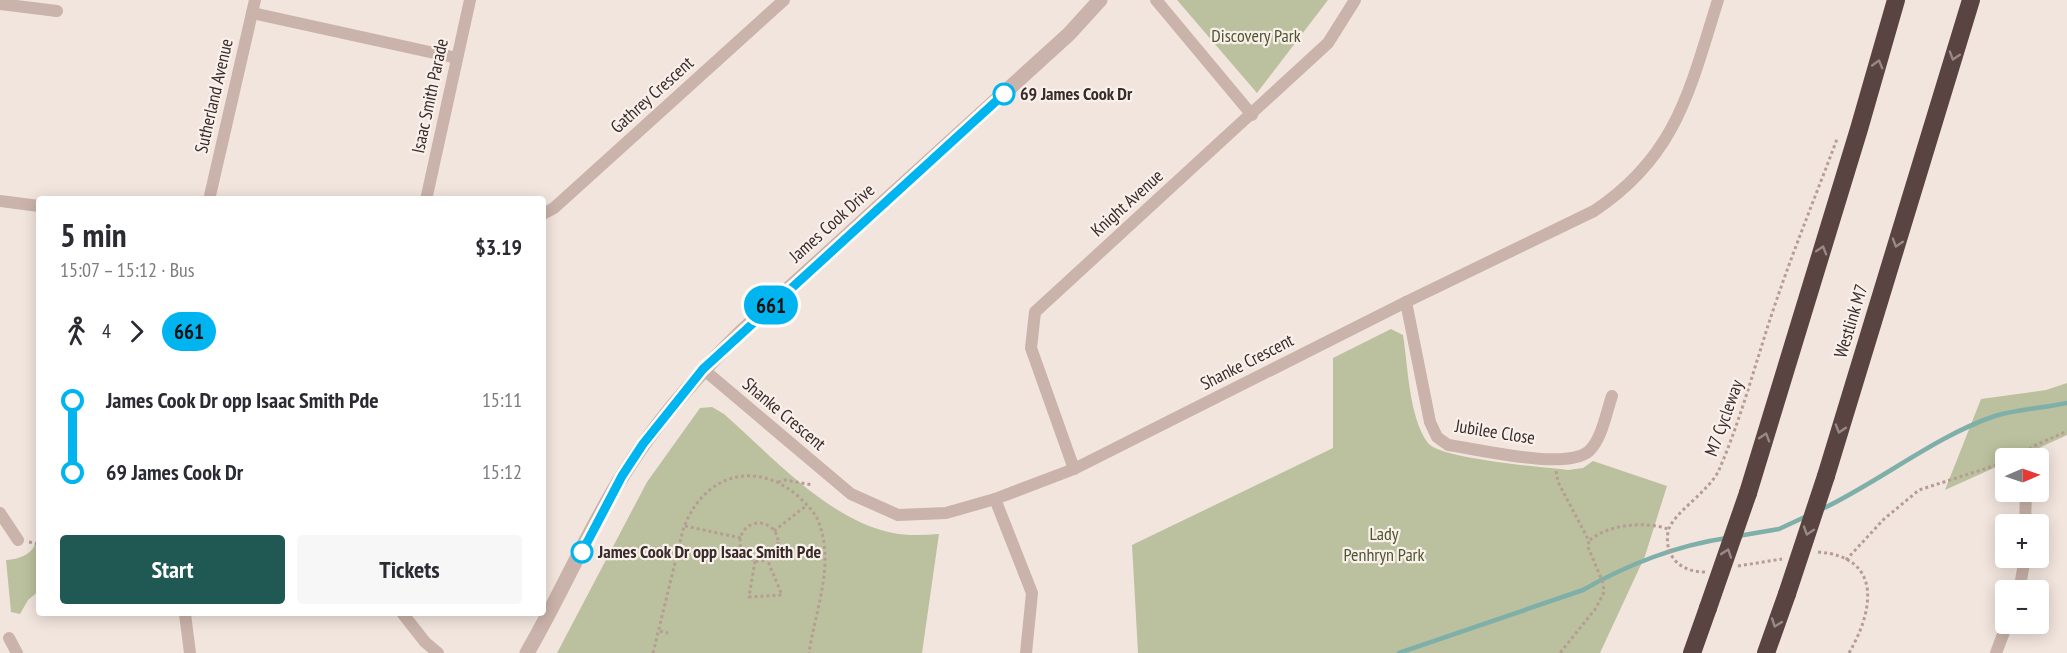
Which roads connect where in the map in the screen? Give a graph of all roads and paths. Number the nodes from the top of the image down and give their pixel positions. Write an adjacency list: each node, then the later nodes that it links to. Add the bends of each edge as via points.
1 (255, 0): 12 (street, Sutherland Avenue)
2 (470, 0): 13 (street, Isaac Smith Parade)
3 (784, 0): 20 (street, Gathrey Crescent)
4 (1100, 0): 22 (street, James Cook Drive, via 1045,57)
5 (1156, 0): 14 (street)
6 (1355, 0): 14 (street, Knight Avenue, via 1328,44)
7 (1718, 0): 21 (street, Shanke Crescent, via 1672,132 1634,182 1594,211)
8 (1896, 0): 63 (highway, one-way to 8, bridge, via 1748,493)
9 (1971, 0): 64 (highway, Westlink M7, one-way to 64, bridge, via 1826,476)
10 (0, 4): 11 (street)
11 (57, 10)
12 (252, 13): 13 (street); 16 (street, Sutherland Avenue)
13 (457, 58): 17 (street, Isaac Smith Parade)
14 (1252, 115): 28 (street, Knight Avenue, via 1035,312 1031,348)
15 (1841, 130): 35 (path, M7 Cycleway, via 1719,470 1713,482)
16 (210, 196)
17 (427, 196)
18 (0, 201): 19 (street)
19 (36, 206)
20 (546, 212)
21 (1406, 302): 26 (street, Jubilee Close, via 1430,422 1437,437 1448,445); 28 (street, Shanke Crescent)
22 (703, 369): 31 (street, Shanke Crescent, via 851,494 897,515 946,513); 58 (street, James Cook Drive, via 660,420 622,476)
23 (1612, 396): 26 (street, Jubilee Close, via 1590,450 1578,458)
24 (2067, 431): 25 (path)
25 (2031, 448)
26 (1558, 460): 39 (path, via 1558,482)
27 (1995, 466): 45 (path, via 1919,490 1884,519)
28 (1074, 470): 31 (street, Shanke Crescent)
29 (778, 482): 30 (path); 32 (path); 34 (path, via 751,474 725,481 702,497)
30 (813, 485)
31 (995, 499): 61 (street, via 1032,593)
32 (807, 505): 36 (path); 42 (path, via 821,526)
33 (0, 513): 38 (street)
34 (685, 526): 37 (path); 51 (path)
35 (1668, 529): 39 (path, via 1644,524 1601,533); 48 (path, via 1669,548 1677,564 1691,571)
36 (774, 531): 37 (path, via 765,525 753,525 743,531); 40 (path)
37 (741, 538): 46 (path, via 743,553)
38 (18, 540)
39 (1589, 540): 62 (path, via 1604,592)
40 (778, 546): 42 (path); 43 (path)
41 (1817, 552): 45 (path)
42 (824, 558): 60 (path)
43 (767, 559): 46 (path); 46 (path, via 782,595 749,597)
44 (1784, 559): 47 (path)
45 (1846, 560): 65 (path, via 1863,577 1870,599 1862,631)
46 (755, 561)
47 (1738, 566)
48 (1714, 570)
49 (185, 616): 56 (street)
50 (405, 616): 57 (street)
51 (660, 631): 52 (path); 59 (path)
52 (668, 633)
53 (2003, 634): 66 (street)
54 (9, 638): 55 (street)
55 (17, 653)
56 (190, 653)
57 (438, 653)
58 (526, 653)
59 (653, 653)
60 (809, 653)
61 (1026, 653)
62 (1560, 653)
63 (1692, 653)
64 (1766, 653)
65 (1849, 653)
66 (1996, 653)

